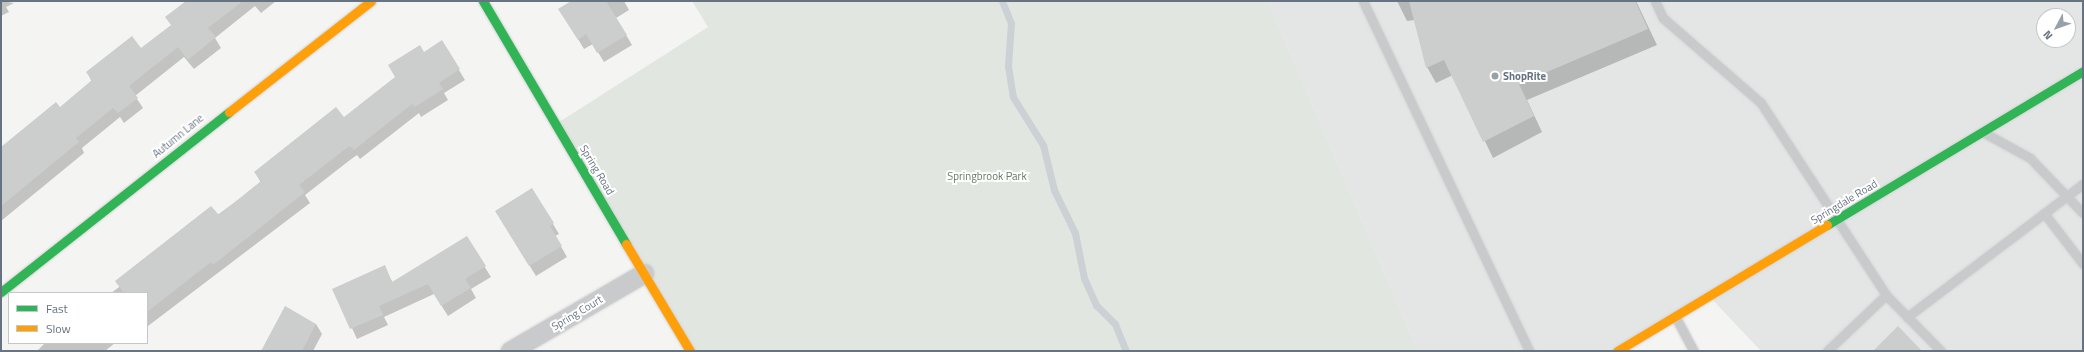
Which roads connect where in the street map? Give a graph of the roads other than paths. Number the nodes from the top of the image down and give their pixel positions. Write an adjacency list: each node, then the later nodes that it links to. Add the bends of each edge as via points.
1 (371, 1): 14 (street, Autumn Lane)
2 (483, 1): 13 (street, Spring Road)
3 (1363, 1): 20 (lane)
4 (1655, 1): 11 (lane, via 1663,18 1761,103)
5 (2083, 71): 6 (street, Springdale Road)
6 (1983, 132): 8 (lane, via 2030,158); 11 (street, Springdale Road)
7 (2083, 184): 8 (lane)
8 (2069, 195): 9 (lane); 10 (lane)
9 (2083, 213)
10 (2044, 214): 12 (lane); 17 (lane)
11 (1837, 220): 15 (lane); 16 (street, Springdale Road)
12 (2083, 264)
13 (644, 273): 18 (street, Spring Court); 19 (street, Spring Road)
14 (1, 292)
15 (1886, 295): 17 (lane); 23 (lane)
16 (1675, 316): 21 (street, Springdale Road); 22 (lane)
17 (1907, 317): 24 (lane)
18 (510, 351)
19 (690, 351)
20 (1529, 351)
21 (1617, 351)
22 (1694, 351)
23 (1827, 351)
24 (1942, 351)

